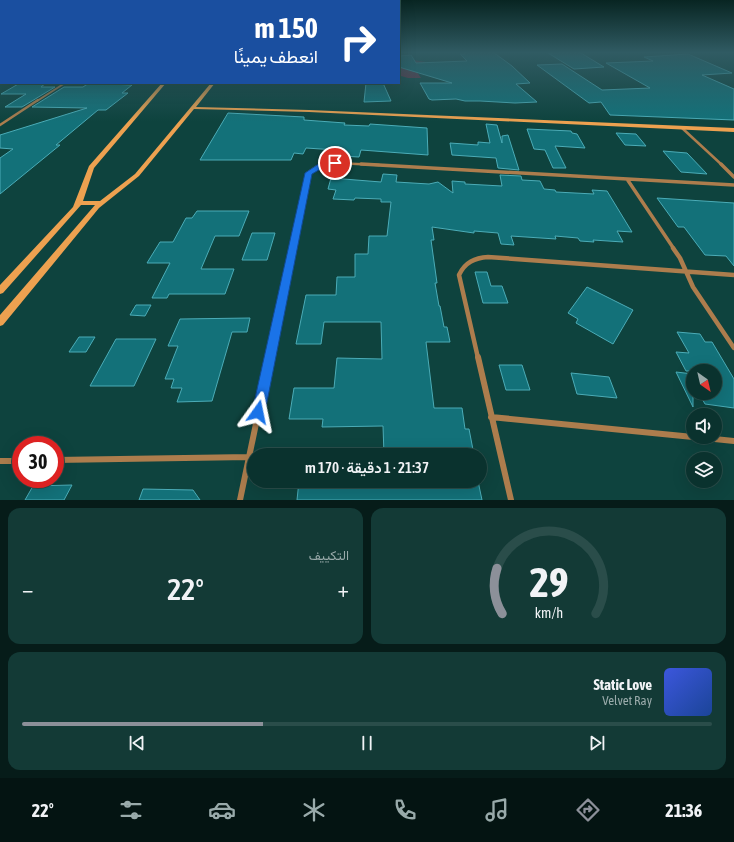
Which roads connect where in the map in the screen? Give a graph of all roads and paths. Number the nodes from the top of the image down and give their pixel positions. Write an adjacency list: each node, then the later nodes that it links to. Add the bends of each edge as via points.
1 (63, 84): 5 (street)
2 (163, 84): 11 (main road, via 91,167 84,181)
3 (212, 84): 4 (main road)
4 (192, 108): 6 (main road); 12 (main road, via 137,175)
5 (0, 125)
6 (682, 128): 7 (main road); 8 (street)
7 (734, 130)
8 (734, 177)
9 (627, 179): 10 (street); 13 (street, via 678,255); 22 (street, via 335,163 312,170 308,173)
10 (734, 185)
11 (79, 203): 12 (main road); 15 (main road)
12 (100, 203): 16 (main road)
13 (685, 271): 14 (street); 17 (street); 18 (street, via 488,257 479,257 465,263 459,274)
14 (734, 274)
15 (0, 291)
16 (0, 322)
17 (734, 348)
18 (491, 417): 19 (street); 29 (street)
19 (686, 436)
20 (722, 440): 21 (street)
21 (734, 441)
22 (251, 448)
23 (247, 457): 25 (street)
24 (12, 460): 26 (street)
25 (64, 460)
26 (0, 461)
27 (247, 467): 28 (street)
28 (240, 500)
29 (511, 500)

